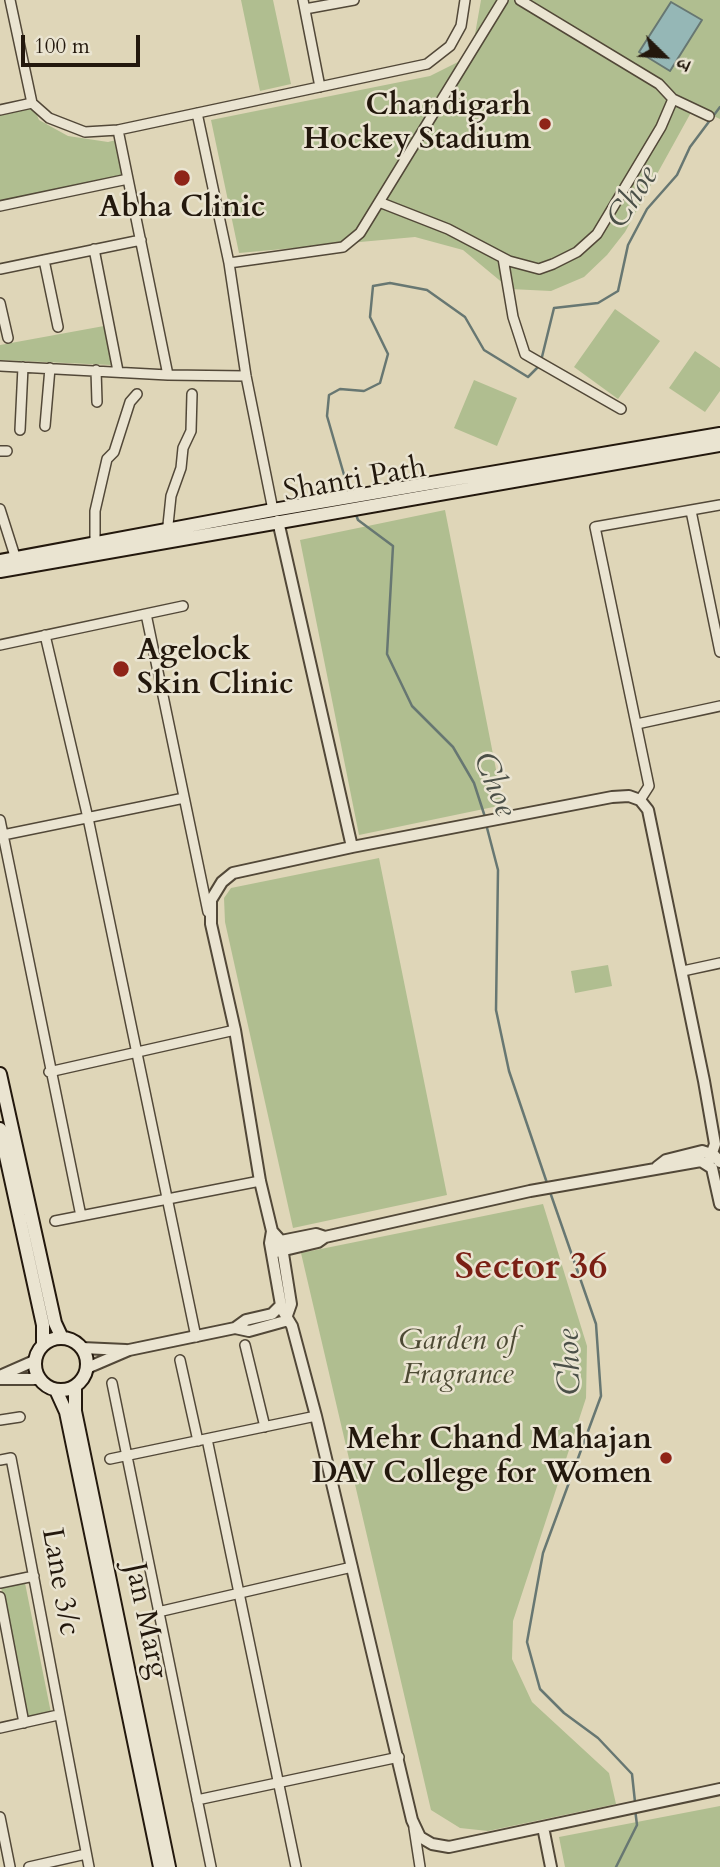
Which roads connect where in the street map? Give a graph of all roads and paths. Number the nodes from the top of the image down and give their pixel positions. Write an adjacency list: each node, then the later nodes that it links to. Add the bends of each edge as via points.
1 (10, 0): 9 (street)
2 (354, 0): 6 (street)
3 (465, 0): 7 (street, via 461,26 450,46 427,64)
4 (503, 0): 15 (street)
5 (520, 0): 8 (street, via 659,83)
6 (304, 4): 7 (street)
7 (320, 87): 11 (street)
8 (673, 99): 12 (street); 19 (street, via 597,234 577,252 539,269)
9 (32, 103): 10 (street); 13 (street, via 65,126 85,132)
10 (0, 110)
11 (197, 113): 13 (street); 21 (street)
12 (709, 116)
13 (118, 130): 14 (street)
14 (128, 179): 16 (street); 17 (street)
15 (379, 202): 19 (street, via 448,229); 21 (street, via 360,233 344,247)
16 (0, 206)
17 (141, 240): 18 (street); 31 (street)
18 (94, 249): 20 (street); 30 (street)
19 (503, 258): 36 (street, via 513,317 526,355)
20 (44, 260): 22 (street); 24 (street)
21 (229, 264): 32 (street)
22 (0, 270)
23 (0, 303): 25 (street)
24 (58, 327)
25 (8, 338)
26 (0, 366): 27 (street)
27 (23, 367): 28 (street); 38 (street)
28 (50, 368): 29 (street); 37 (street)
29 (96, 370): 30 (street); 35 (street)
30 (118, 371): 31 (street)
31 (168, 375): 32 (street)
32 (246, 376): 45 (street)
33 (137, 394): 47 (street, via 107,460 95,511)
34 (192, 394): 46 (street, via 191,431 171,496)
35 (97, 402)
36 (621, 409)
37 (45, 426)
38 (20, 430)
39 (720, 434): 41 (main road, Shanti Path)
40 (720, 445): 41 (main road, Shanti Path)
41 (388, 497): 45 (main road, Shanti Path)
42 (720, 505): 44 (street)
43 (0, 509): 48 (street)
44 (691, 510): 55 (street); 57 (street, via 595,527)
45 (275, 516): 49 (main road, Shanti Path); 50 (main road, Shanti Path); 63 (street)
46 (168, 524)
47 (95, 538)
48 (14, 553)
49 (0, 561)
50 (0, 571)
51 (183, 606): 52 (street)
52 (146, 614): 53 (street); 58 (street)
53 (45, 635): 54 (street); 60 (street)
54 (0, 645)
55 (720, 652)
56 (720, 706): 57 (street)
57 (637, 724): 59 (street, via 649,786)
58 (184, 798): 60 (street); 64 (street)
59 (640, 800): 63 (street, via 612,797); 66 (street, via 648,810)
60 (88, 818): 62 (street); 68 (street)
61 (0, 820): 62 (street)
62 (3, 835): 69 (street)
63 (352, 847): 64 (street, via 233,873 211,900)
64 (211, 924): 67 (street)
65 (720, 963): 66 (street)
66 (683, 971): 71 (street)
67 (235, 1030): 68 (street); 74 (street)
68 (136, 1051): 69 (street); 75 (street)
69 (49, 1072): 77 (street)
70 (0, 1074): 84 (main road)
71 (716, 1125): 73 (street)
72 (0, 1129): 85 (main road, via 43,1325)
73 (714, 1160): 76 (street); 79 (street, via 702,1151 666,1160 657,1167 530,1191 318,1242)
74 (260, 1181): 75 (street); 79 (street)
75 (167, 1201): 77 (street); 83 (street)
76 (720, 1204)
77 (80, 1216): 78 (street)
78 (55, 1221)
79 (277, 1247): 80 (street); 81 (street, via 291,1304)
80 (280, 1306): 81 (street); 82 (street, via 272,1314 246,1320)
81 (289, 1317): 82 (street, via 281,1324 249,1331); 97 (street)
82 (235, 1328): 83 (street)
83 (196, 1337): 88 (street)
84 (62, 1338): 85 (main road); 87 (main road)
85 (43, 1345): 90 (main road)
86 (245, 1345): 100 (street)
87 (82, 1348): 88 (street); 91 (main road)
88 (129, 1350): 91 (street)
89 (180, 1360): 101 (street)
90 (34, 1361): 92 (street); 93 (main road)
91 (87, 1368): 95 (main road)
92 (0, 1378): 93 (street)
93 (39, 1379): 96 (main road)
94 (112, 1384): 102 (street)
95 (75, 1386): 96 (main road); 127 (main road, Jan Marg, via 75,1411)
96 (56, 1390): 126 (main road, Jan Marg, via 66,1412)
97 (316, 1416): 100 (street); 105 (street)
98 (20, 1417): 99 (street)
99 (0, 1420)
100 (265, 1427): 101 (street)
101 (203, 1440): 102 (street); 108 (street)
102 (126, 1456): 103 (street); 110 (street)
103 (110, 1459)
104 (0, 1460): 106 (street, Lane 3/c, via 11,1458)
105 (352, 1567): 108 (street); 114 (street)
106 (34, 1576): 107 (street); 111 (street, Lane 3/c)
107 (0, 1583)
108 (239, 1593): 110 (street); 115 (street)
109 (0, 1597): 112 (street)
110 (158, 1612): 117 (street)
111 (58, 1715): 112 (street); 121 (street, Lane 3/c)
112 (24, 1723): 113 (street)
113 (0, 1728)
114 (398, 1757): 115 (street); 119 (street)
115 (278, 1783): 117 (street); 129 (street)
116 (720, 1789): 120 (street)
117 (197, 1800): 128 (street)
118 (0, 1817): 123 (street)
119 (412, 1820): 120 (street, via 420,1837 449,1847); 130 (street)
120 (543, 1827): 131 (street)
121 (86, 1854): 122 (street); 125 (street, Lane 3/c)
122 (56, 1864): 124 (street)
123 (9, 1867)
124 (29, 1867)
125 (89, 1867)
126 (160, 1867)
127 (169, 1867)
128 (211, 1867)
129 (296, 1867)
130 (420, 1867)
131 (551, 1867)

